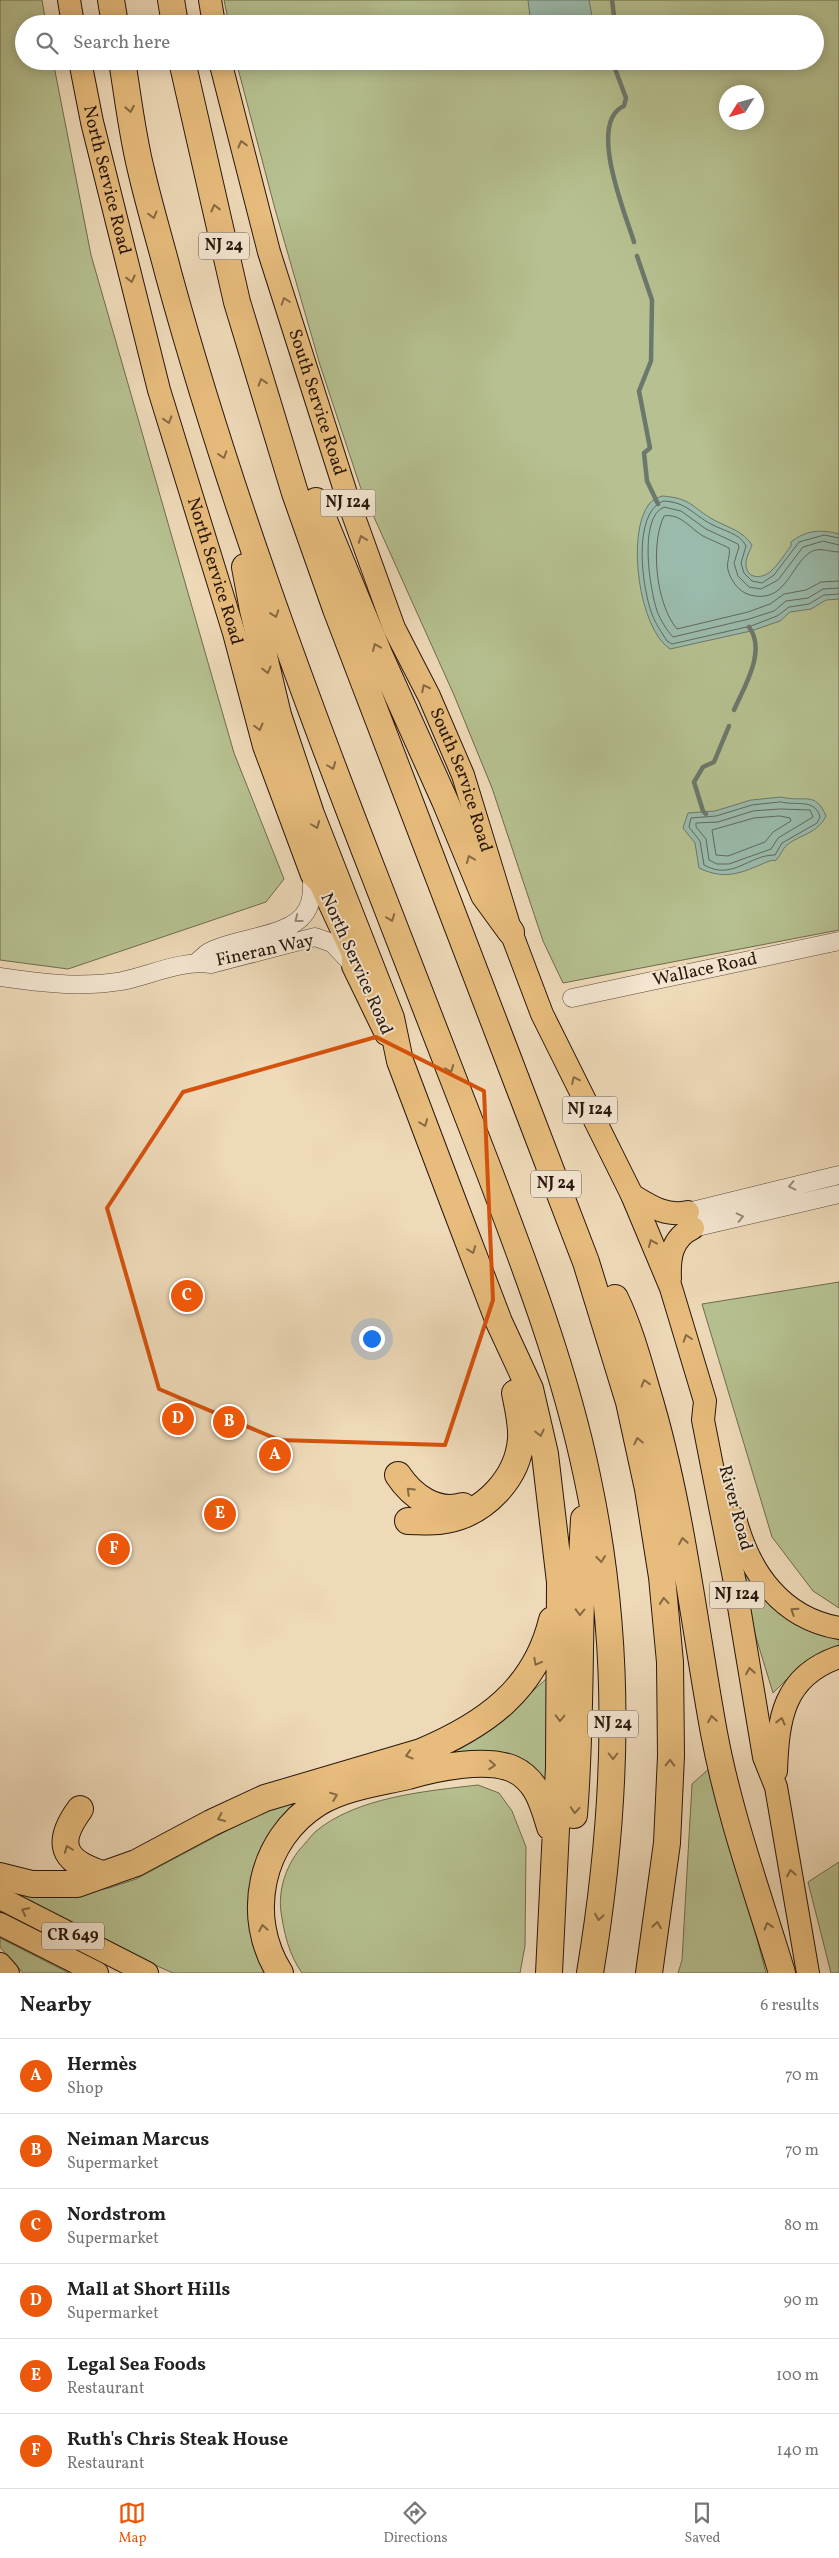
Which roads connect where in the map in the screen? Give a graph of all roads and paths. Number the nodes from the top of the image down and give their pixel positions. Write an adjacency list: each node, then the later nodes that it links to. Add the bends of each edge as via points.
1 (69, 0): 5 (main road)
2 (111, 0): 6 (highway)
3 (171, 0): 7 (highway)
4 (210, 0): 8 (main road)
5 (72, 15)
6 (114, 15)
7 (174, 15)
8 (212, 15)
9 (82, 70): 15 (main road, North Service Road, one-way to 15, via 159,390 234,633 264,746)
10 (124, 70): 14 (highway, NJ 24, one-way to 14, via 140,168 192,358)
11 (184, 70): 13 (highway, NJ 24, one-way to 11, via 237,302)
12 (222, 70): 16 (main road, South Service Road / NJ 124, one-way to 12, via 463,775 429,696 394,628 350,506 269,252)
13 (276, 428): 16 (highway, one-way to 13, via 484,895 310,486); 23 (highway, NJ 24, via 336,609)
14 (232, 485): 22 (highway, one-way to 22, via 253,610 278,715 311,814 391,1018); 32 (highway, NJ 24, one-way to 32, via 303,694 546,1324)
15 (312, 875): 18 (street, Fineran Way, one-way to 18, via 312,896 302,918 275,931 209,952); 19 (main road, North Service Road, via 320,883 353,954)
16 (511, 932): 26 (main road, NJ 124, one-way to 16, via 542,1014)
17 (839, 941): 21 (street, Wallace Road)
18 (197, 962): 19 (street, Fineran Way, via 211,964 315,937 332,943); 20 (street, Fineran Way, via 121,981 90,984 60,984)
19 (353, 966): 22 (main road, North Service Road)
20 (0, 976)
21 (572, 998)
22 (400, 1061): 29 (highway, one-way to 29)
23 (525, 1105): 52 (highway, NJ 24, one-way to 23, via 667,1843 671,1756 670,1662 662,1577 648,1489 616,1356 586,1262); 53 (highway, one-way to 23, via 721,1762 677,1507 661,1438 620,1308)
24 (839, 1175): 27 (street, one-way to 27)
25 (839, 1194): 27 (street, one-way to 25)
26 (632, 1195): 27 (main road, via 665,1212); 28 (main road, NJ 124, one-way to 26)
27 (690, 1220): 28 (main road, via 669,1259)
28 (671, 1288): 30 (main road, NJ 124, one-way to 28)
29 (499, 1322): 33 (highway, via 521,1438 511,1473); 35 (highway, one-way to 35, via 530,1389 545,1454)
30 (705, 1401): 36 (main road, River Road, one-way to 30, via 799,1614 773,1594 755,1570 738,1531 714,1417); 38 (main road, NJ 124, one-way to 30, via 764,1757 703,1420)
31 (398, 1476): 33 (highway, one-way to 31, via 458,1508 438,1506 420,1499)
32 (587, 1476): 46 (highway, one-way to 46, via 581,1587 578,1762 562,1937); 51 (highway, NJ 24, one-way to 51, via 605,1593 613,1701 609,1828)
33 (488, 1499): 34 (highway, via 464,1515 445,1521)
34 (408, 1521)
35 (560, 1582): 40 (highway, one-way to 40, via 561,1687); 41 (highway, one-way to 41, via 548,1635 531,1673 487,1716 441,1744 265,1798 136,1863)
36 (839, 1628)
37 (839, 1657): 38 (main road, one-way to 37, via 777,1738 787,1702 811,1670)
38 (776, 1787): 54 (main road, NJ 124, one-way to 38)
39 (80, 1809): 41 (highway, one-way to 39, via 74,1862 65,1846 66,1830)
40 (556, 1847): 46 (highway); 50 (highway, one-way to 40, via 263,1929 264,1874 273,1851 287,1830 306,1811 329,1798 430,1770 471,1765 506,1767 524,1776 539,1794)
41 (102, 1874): 42 (highway, via 77,1884 49,1886)
42 (0, 1876)
43 (0, 1898): 49 (main road, CR 649, one-way to 43)
44 (0, 1924): 48 (main road, CR 649)
45 (0, 1964): 47 (main road)
46 (550, 1969)
47 (8, 1973)
48 (97, 1973)
49 (147, 1973)
50 (280, 1973)
51 (590, 1973)
52 (649, 1973)
53 (782, 1973)
54 (808, 1973)

